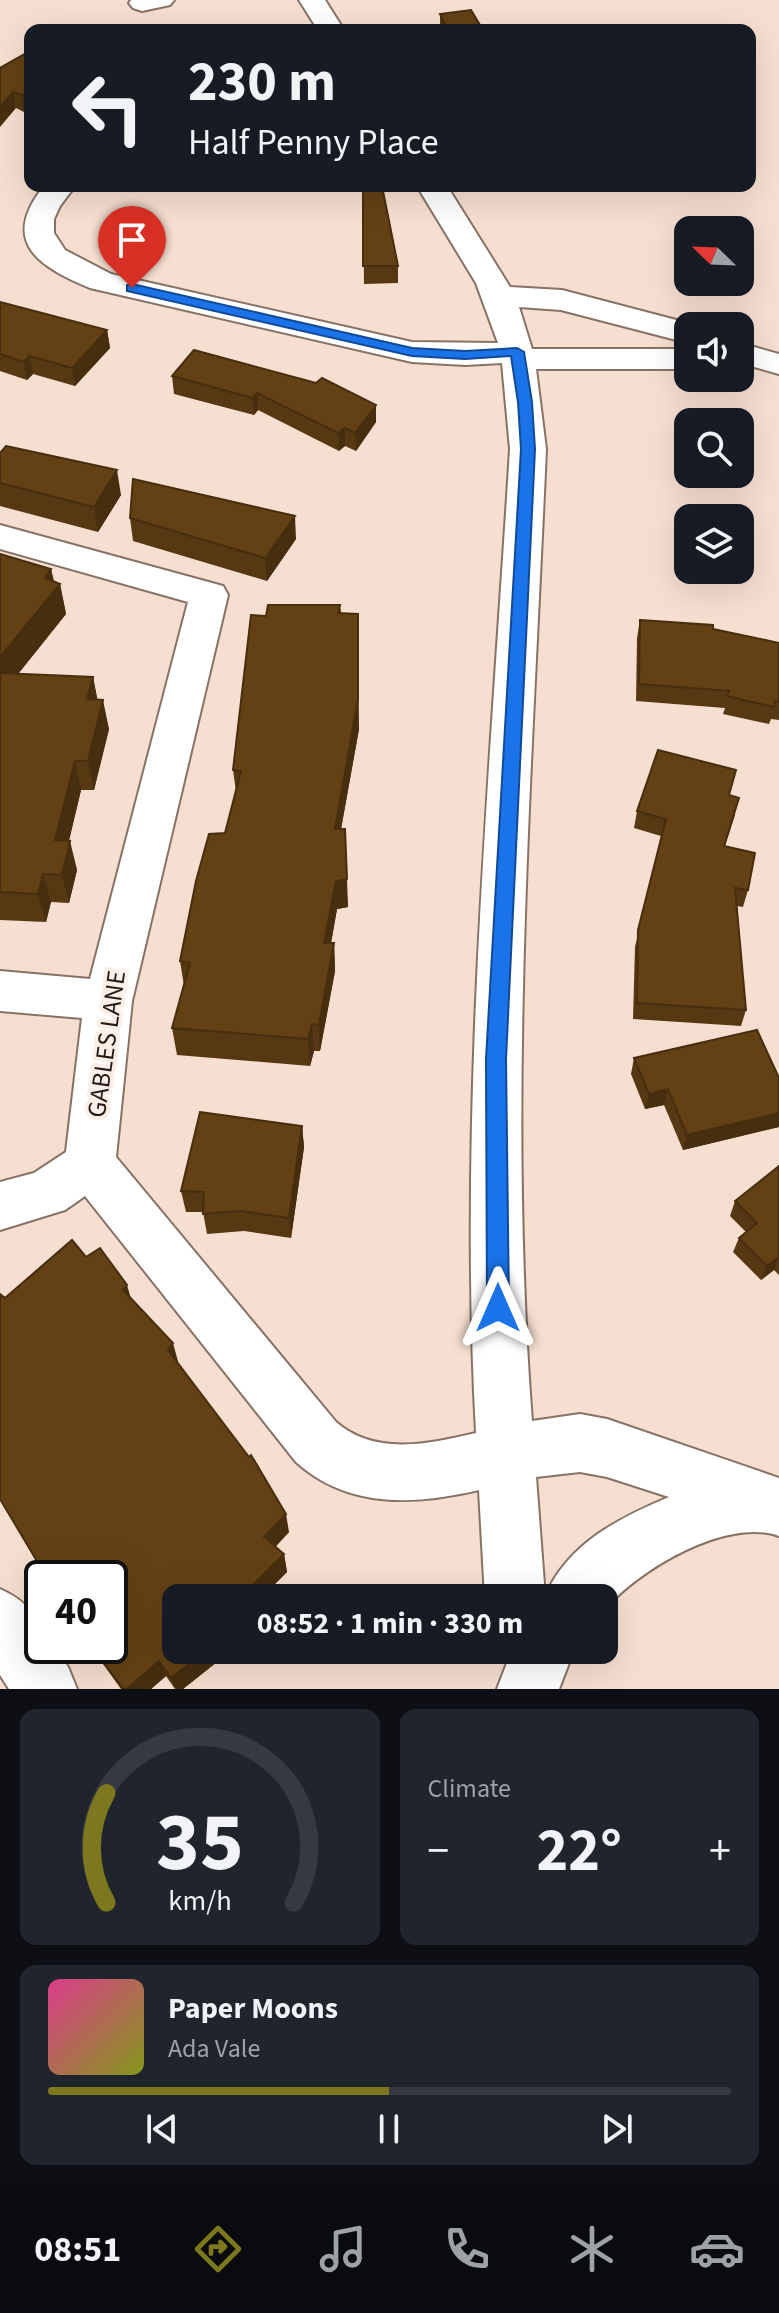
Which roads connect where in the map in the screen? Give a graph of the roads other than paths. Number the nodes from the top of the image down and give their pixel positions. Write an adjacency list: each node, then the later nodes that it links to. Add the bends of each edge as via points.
1 (312, 0): 2 (street)
2 (327, 24)
3 (54, 192): 7 (street, via 38,217 39,239 61,264 101,281 412,352)
4 (436, 192): 5 (street)
5 (499, 296): 6 (street, via 562,300); 7 (street)
6 (674, 329)
7 (518, 355): 8 (street); 14 (street, via 528,449 496,1059 498,1337)
8 (674, 359)
9 (0, 537): 11 (street, GABLES LANE, via 209,595)
10 (0, 991): 11 (street)
11 (108, 1001): 12 (street, GABLES LANE)
12 (90, 1164): 13 (street, via 47,1193); 14 (street, via 334,1458 383,1473 407,1473)
13 (0, 1206)
14 (505, 1456): 15 (street, via 580,1443); 16 (street)
15 (770, 1504): 17 (street, via 694,1516 635,1541)
16 (514, 1584)
17 (585, 1584)
18 (0, 1620): 21 (street)
19 (519, 1664): 22 (street)
20 (538, 1664): 23 (street)
21 (46, 1689)
22 (520, 1689)
23 (528, 1689)

